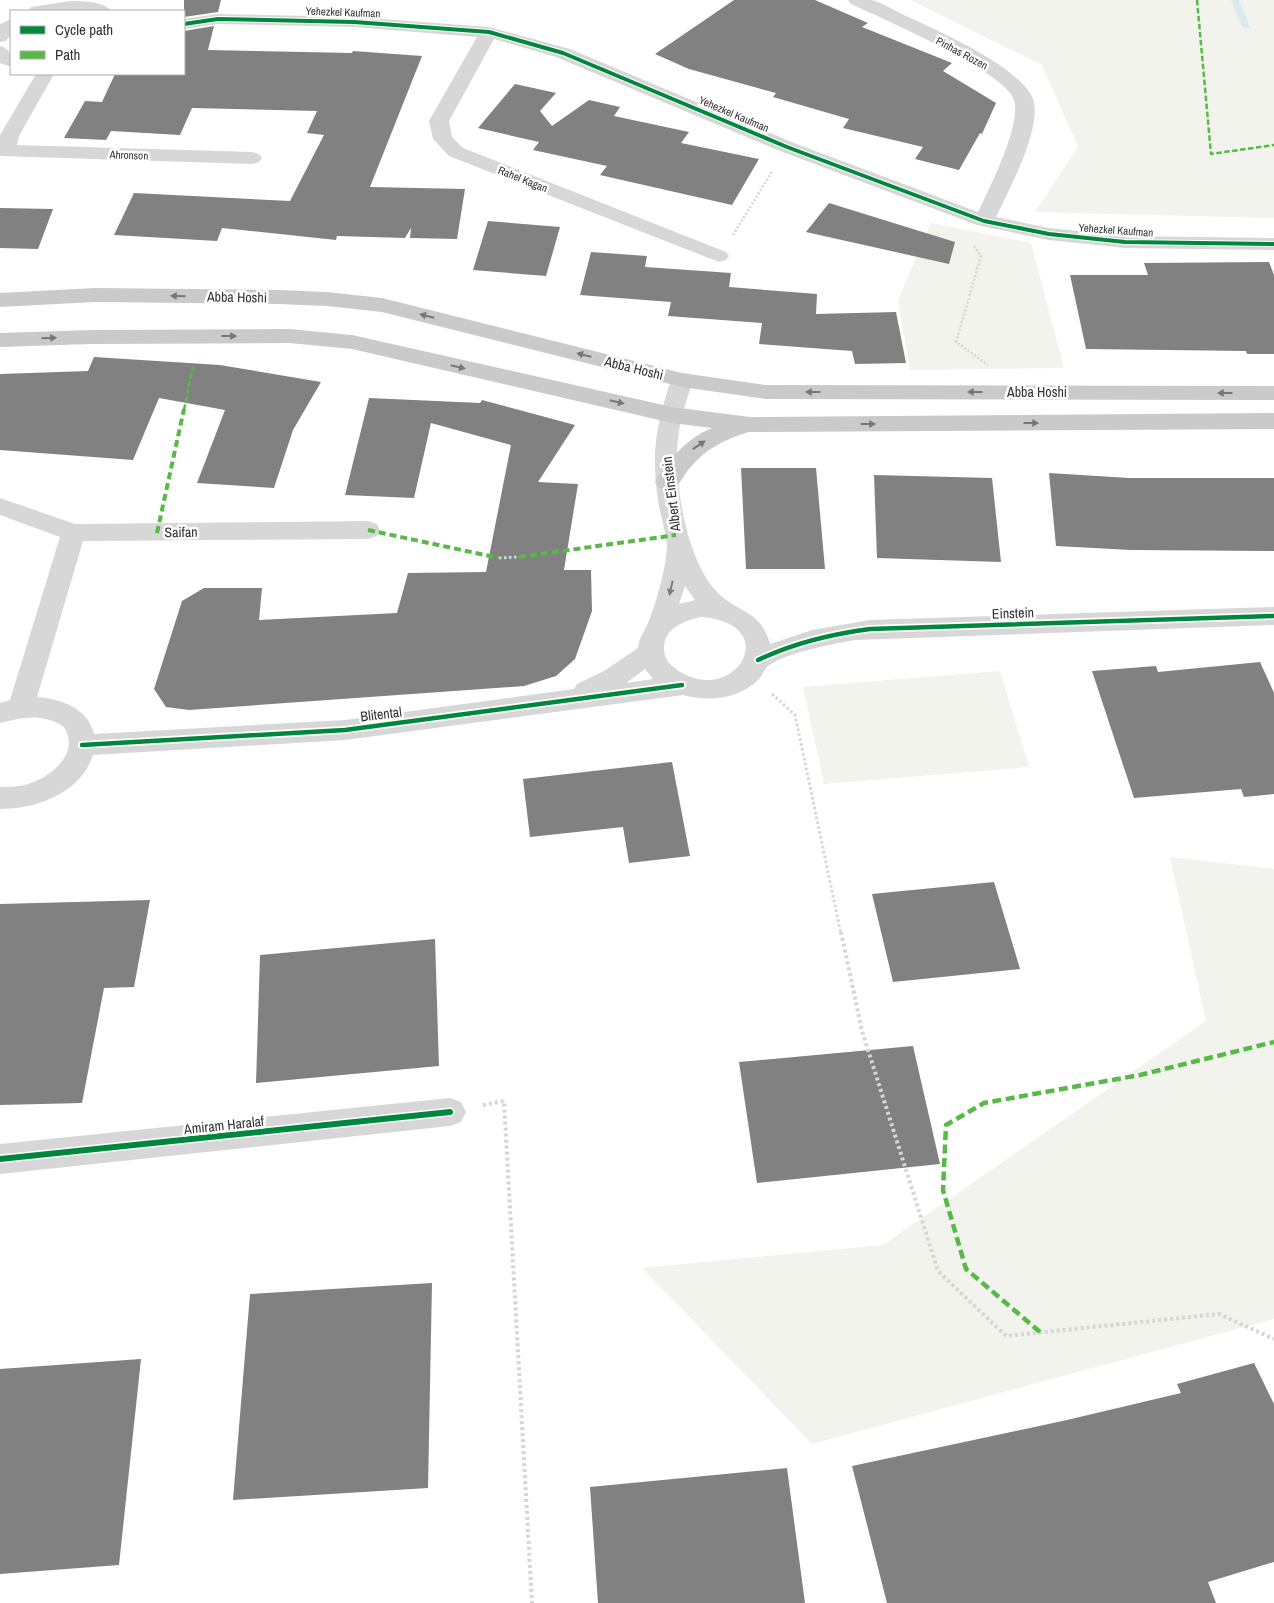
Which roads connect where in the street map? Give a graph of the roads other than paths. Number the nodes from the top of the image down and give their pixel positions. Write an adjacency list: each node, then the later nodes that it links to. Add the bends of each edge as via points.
1 (857, 0): 13 (street, Pinhas Rozen, via 979,60 1014,85 1024,100 1023,132)
2 (100, 7): 3 (street)
3 (42, 10)
4 (185, 24): 6 (street, Yehezkel Kaufman, via 218,19 354,22)
5 (10, 25): 7 (street)
6 (489, 32): 13 (street, Yehezkel Kaufman, via 563,53 787,147); 15 (street, Rahel Kagan, via 440,121 443,139 456,152)
7 (0, 37)
8 (0, 52): 9 (street)
9 (10, 61)
10 (44, 75): 11 (street, Ahronson)
11 (3, 149): 12 (street, Ahronson)
12 (252, 158)
13 (984, 221): 14 (street, Yehezkel Kaufman, via 1049,234 1125,242)
14 (1274, 244)
15 (719, 256)
16 (0, 287): 17 (main road)
17 (95, 295): 18 (main road, Abba Hoshi); 20 (main road, Abba Hoshi, one-way to 17, via 382,305 279,297)
18 (0, 300)
19 (0, 340): 22 (main road, one-way to 22, via 289,336 352,342)
20 (682, 380): 21 (main road, Abba Hoshi, one-way to 20, via 765,392); 22 (street, Albert Einstein)
21 (1274, 394)
22 (672, 415): 24 (main road); 25 (street, Albert Einstein, via 666,439)
23 (1274, 421): 24 (main road, one-way to 23)
24 (750, 425): 25 (main road, one-way to 24, via 689,452 719,433)
25 (667, 482): 29 (street, Albert Einstein)
26 (0, 506): 28 (street, Saifan)
27 (368, 530): 28 (street, Saifan)
28 (73, 533): 37 (street)
29 (678, 549): 30 (street, Albert Einstein, via 694,581); 32 (street, Albert Einstein, one-way to 32, via 672,589)
30 (719, 610): 32 (street, via 686,610 670,617); 34 (street, via 735,615 756,635 759,647)
31 (1274, 616): 34 (street, Einstein, via 870,629 827,634 798,643)
32 (659, 627): 33 (street, via 652,639)
33 (651, 652): 35 (street, via 655,665 666,677); 36 (street, Blitental, via 590,690)
34 (754, 666): 35 (street, via 736,682 719,688 700,689)
35 (682, 685): 36 (street, Blitental)
36 (554, 702): 38 (street, Blitental, via 345,730)
37 (10, 710): 38 (street, via 41,706 58,710 72,719 80,731)
38 (82, 745): 39 (street, via 77,761 67,775 51,787 32,796)
39 (0, 798)
40 (450, 1112): 41 (street, Amiram Haralaf)
41 (0, 1158)

